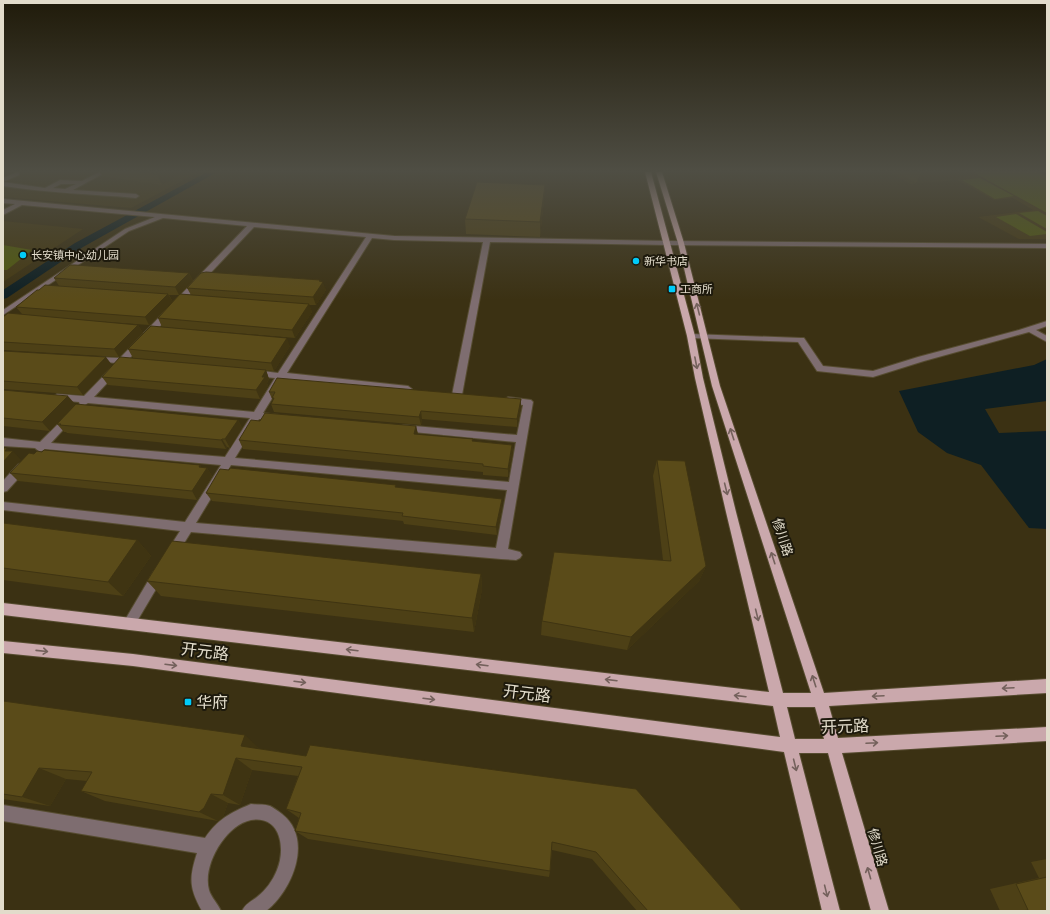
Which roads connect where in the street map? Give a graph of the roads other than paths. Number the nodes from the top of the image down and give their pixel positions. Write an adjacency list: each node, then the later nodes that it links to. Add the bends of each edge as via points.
1 (147, 215): 4 (street)
2 (660, 215): 8 (main road)
3 (673, 215): 9 (main road, 修川路)
4 (160, 216): 5 (street); 11 (street, via 127,230)
5 (252, 225): 6 (street); 20 (street)
6 (370, 236): 7 (street); 23 (street, via 297,342)
7 (487, 240): 8 (street); 25 (street)
8 (668, 243): 9 (street); 16 (main road)
9 (681, 243): 10 (street); 17 (main road, 修川路, one-way to 9)
10 (1047, 246)
11 (39, 289): 12 (street); 13 (street)
12 (55, 290)
13 (3, 313)
14 (1047, 322): 15 (street)
15 (1030, 330): 17 (street, via 874,374 820,369 801,340); 18 (street)
16 (691, 336): 17 (street); 46 (main road, one-way to 46)
17 (704, 336): 47 (main road, 修川路, one-way to 17, via 716,386)
18 (1047, 340)
19 (91, 359): 20 (street)
20 (123, 361): 21 (street); 28 (street)
21 (138, 362)
22 (243, 372): 23 (street)
23 (281, 376): 24 (street); 29 (street)
24 (419, 391)
25 (457, 395)
26 (48, 397): 28 (street)
27 (496, 399): 32 (street, via 528,402)
28 (86, 400): 29 (street); 34 (street)
29 (257, 415): 30 (street); 35 (street)
30 (288, 418)
31 (397, 428): 32 (street)
32 (521, 439): 36 (street)
33 (3, 442): 34 (street)
34 (43, 445): 35 (street); 37 (street)
35 (228, 461): 36 (street); 39 (street)
36 (513, 486): 40 (street)
37 (3, 488)
38 (3, 506): 39 (street)
39 (188, 527): 40 (street); 43 (street)
40 (501, 554): 41 (street)
41 (516, 555)
42 (3, 609): 43 (main road, 开元路)
43 (129, 624): 46 (main road, 开元路, one-way to 43)
44 (3, 647): 49 (main road, 开元路, one-way to 49, via 203,669)
45 (1047, 686): 47 (main road, 开元路, one-way to 47)
46 (778, 700): 47 (main road, 开元路); 49 (main road)
47 (820, 700): 50 (main road, 修川路)
48 (1047, 734): 50 (main road, 开元路, one-way to 48)
49 (790, 746): 50 (main road, 开元路); 55 (main road, one-way to 55)
50 (833, 746): 56 (main road, 修川路, one-way to 50)
51 (3, 813): 52 (street)
52 (208, 847): 53 (street, via 199,872 199,888 204,903); 54 (street, via 225,825 239,816 254,812 268,813 279,819 287,830 290,845 282,879 271,895 258,908)
53 (212, 911)
54 (251, 911)
55 (831, 911)
56 (880, 911)

